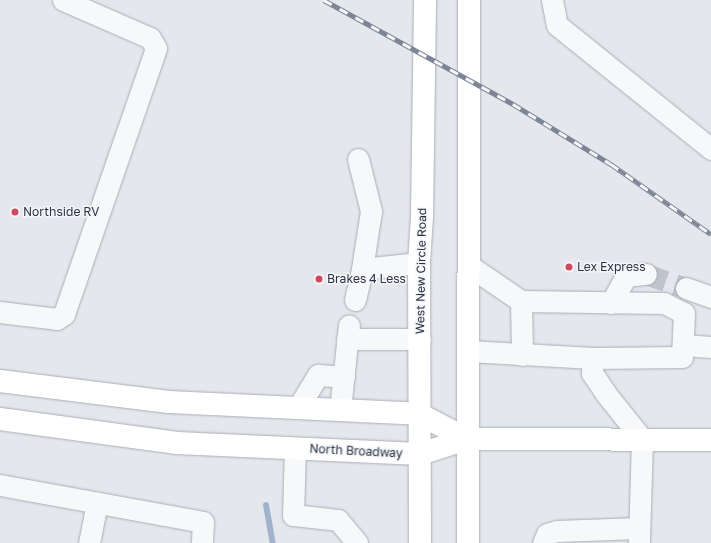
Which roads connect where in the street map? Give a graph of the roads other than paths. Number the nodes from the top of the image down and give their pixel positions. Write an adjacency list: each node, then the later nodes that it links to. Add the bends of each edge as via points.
1 (63, 0): 16 (lane, via 150,38 156,48 64,314 56,319)
2 (425, 0): 7 (main road, West New Circle Road)
3 (469, 0): 8 (main road)
4 (552, 0): 5 (lane, via 557,26)
5 (711, 149)
6 (358, 159): 9 (lane, via 371,211)
7 (419, 263): 9 (lane); 17 (main road, West New Circle Road)
8 (468, 265): 14 (lane); 20 (main road)
9 (362, 269): 13 (lane)
10 (646, 274): 15 (lane, via 626,276)
11 (686, 288): 12 (lane)
12 (711, 297)
13 (355, 300)
14 (521, 301): 15 (lane); 21 (lane)
15 (611, 303): 18 (lane, via 664,303 684,313)
16 (0, 312)
17 (420, 339): 23 (lane, via 348,332); 27 (main road, West New Circle Road)
18 (683, 345): 19 (lane); 22 (lane, via 682,357)
19 (711, 347)
20 (468, 351): 21 (lane); 29 (main road)
21 (522, 355): 22 (lane)
22 (593, 358): 30 (lane, via 592,372)
23 (344, 377): 25 (lane, via 318,375); 26 (lane)
24 (0, 380): 25 (main road, via 169,402)
25 (298, 408): 26 (main road)
26 (340, 410): 27 (main road)
27 (419, 414): 29 (main road); 33 (main road, West New Circle Road)
28 (0, 419): 32 (main road, North Broadway, via 177,443)
29 (467, 439): 30 (main road, North Broadway); 33 (main road, North Broadway); 41 (main road)
30 (642, 439): 31 (main road, North Broadway); 36 (lane)
31 (711, 440)
32 (295, 448): 33 (main road, North Broadway); 39 (lane, via 293,515 338,520)
33 (420, 454): 40 (main road, West New Circle Road)
34 (0, 485): 35 (lane)
35 (97, 503): 37 (lane); 38 (lane, via 203,522)
36 (639, 536): 42 (lane, via 557,531 547,534)
37 (89, 543)
38 (202, 543)
39 (357, 543)
40 (420, 543)
41 (468, 543)
42 (543, 543)

